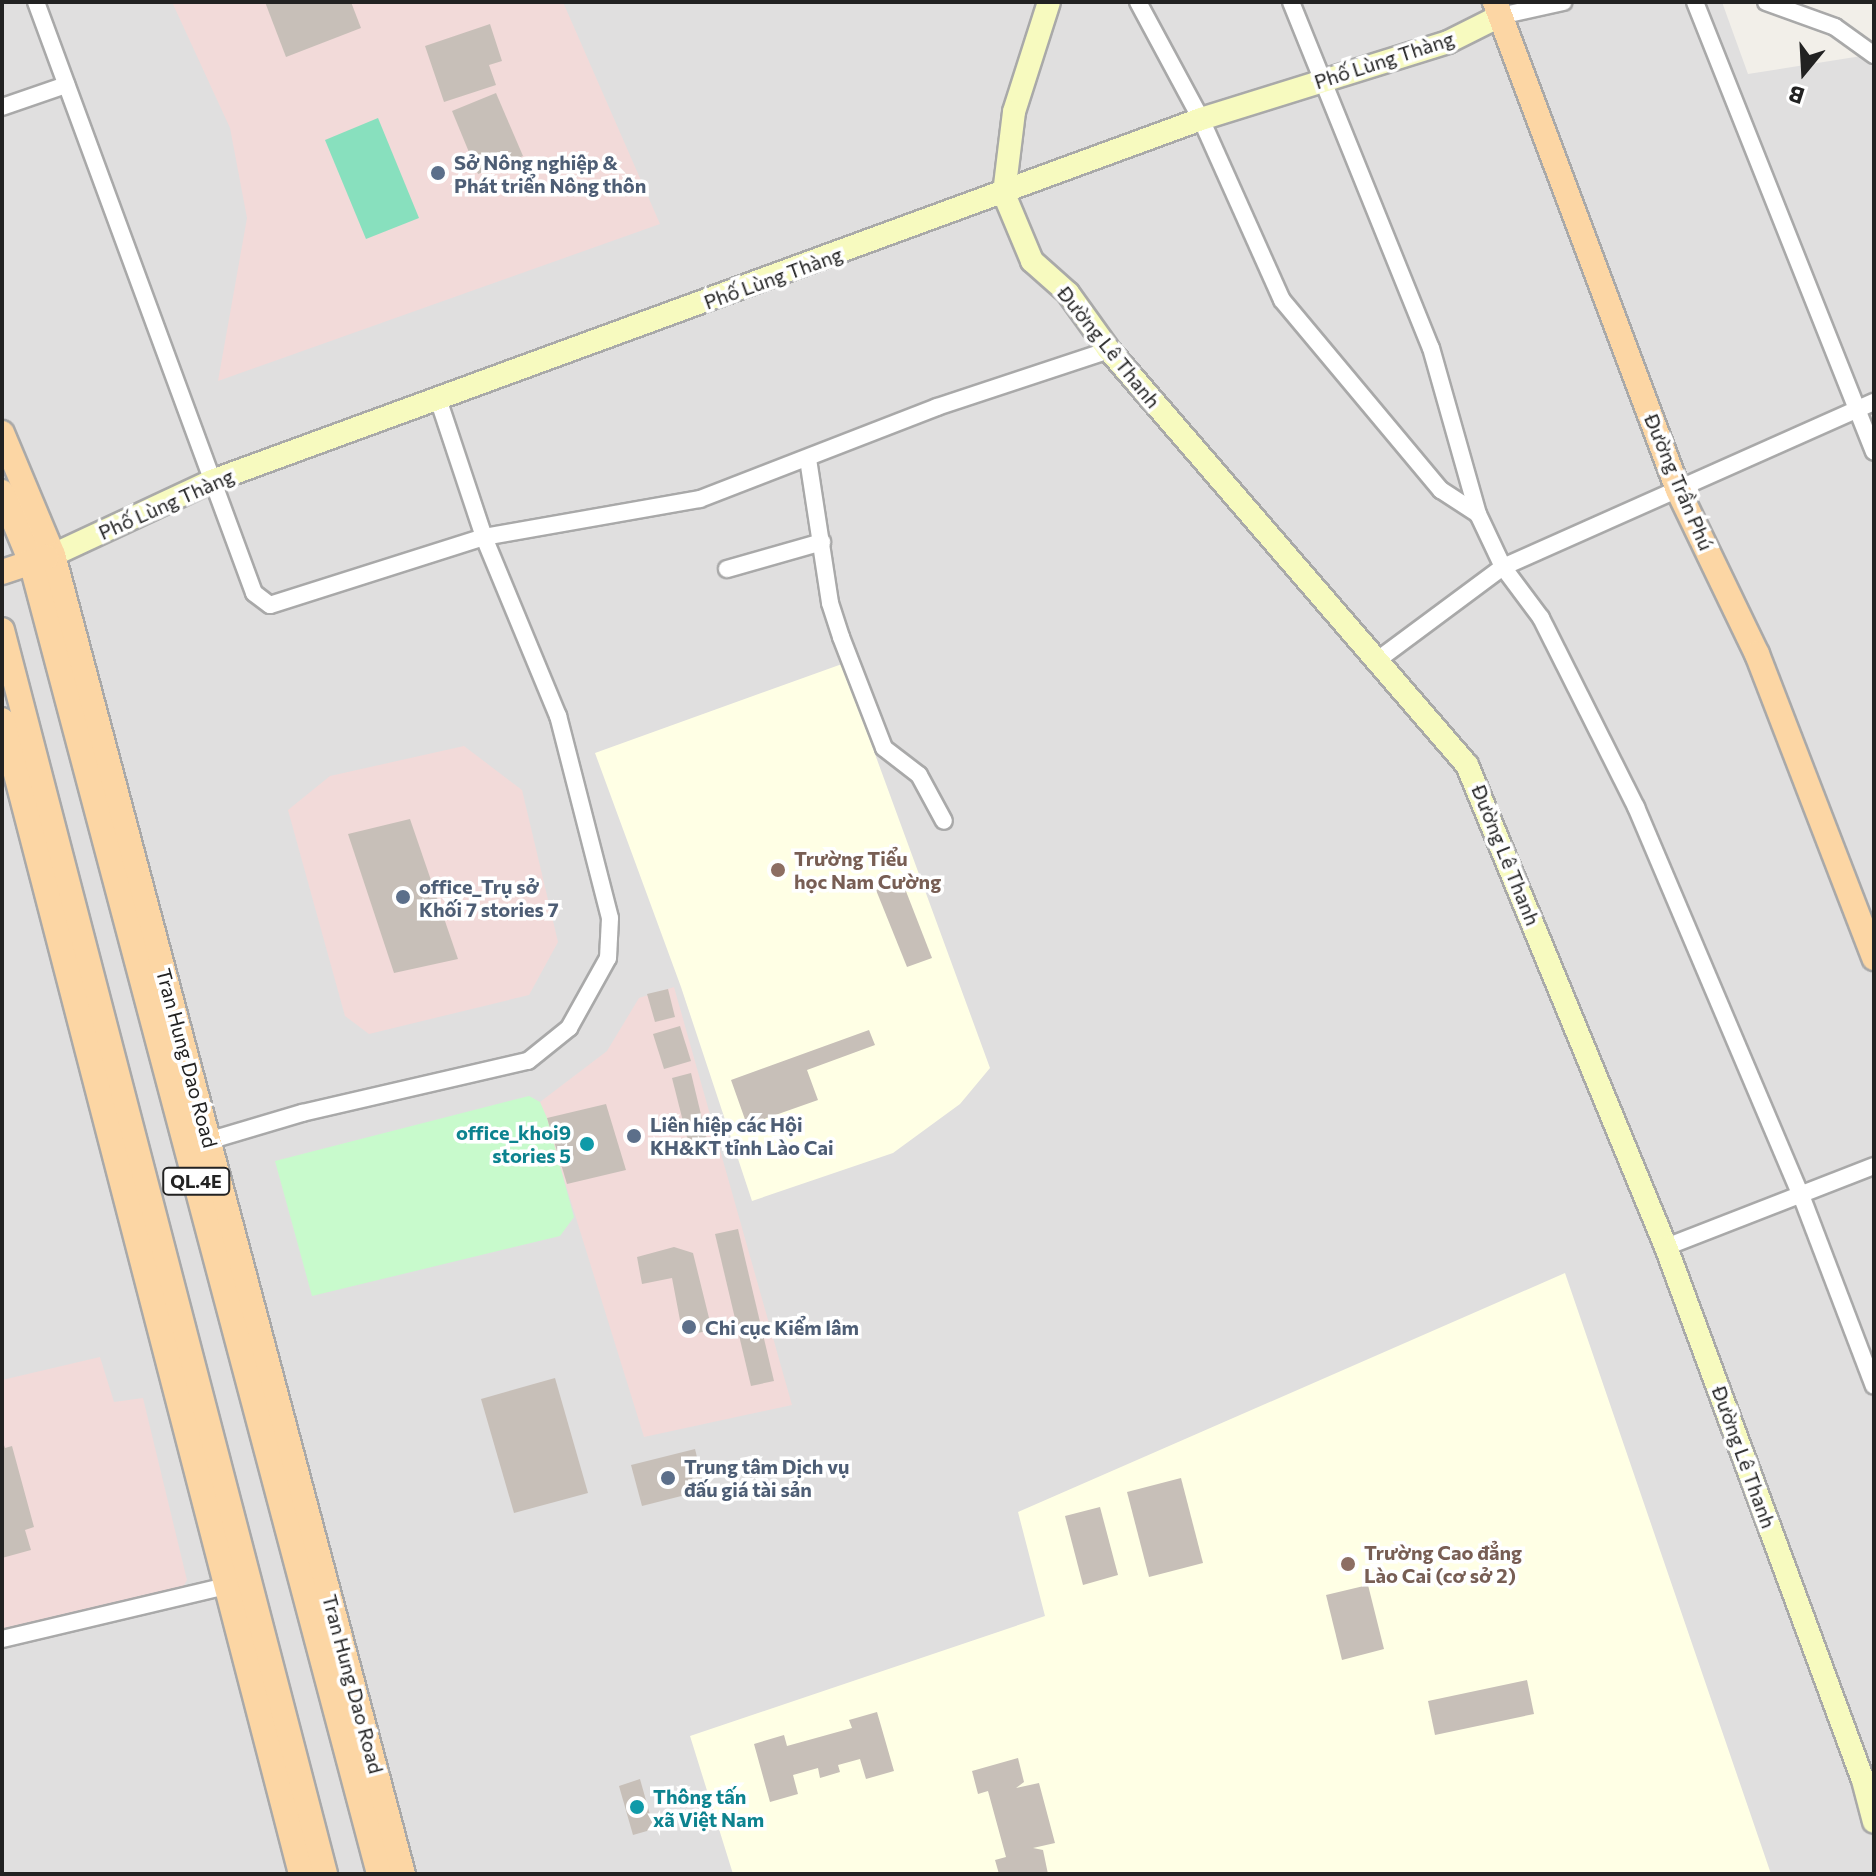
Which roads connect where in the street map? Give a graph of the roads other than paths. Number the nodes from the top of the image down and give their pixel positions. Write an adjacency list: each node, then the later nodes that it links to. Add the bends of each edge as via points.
1 (36, 2): 11 (street)
2 (1049, 2): 14 (street, Đường Lê Thanh, via 1014,112)
3 (1138, 2): 13 (street)
4 (1291, 2): 10 (street)
5 (1563, 2): 8 (street)
6 (1695, 2): 18 (street)
7 (1766, 2): 9 (street, via 1835,27)
8 (1497, 9): 10 (street, Phố Lùng Thàng, via 1448,42); 23 (main road, Đường Trần Phú)
9 (1874, 55)
10 (1324, 80): 13 (street, Phố Lùng Thàng); 25 (street, via 1431,348)
11 (66, 85): 12 (street); 22 (street)
12 (2, 107)
13 (1201, 119): 14 (street, Phố Lùng Thàng); 25 (street, via 1282,300 1441,490)
14 (1004, 194): 15 (street, Đường Lê Thanh, via 1032,261 1068,293); 16 (street, Phố Lùng Thàng)
15 (1109, 350): 21 (street, via 937,407); 33 (street, Đường Lê Thanh)
16 (438, 399): 22 (street, Phố Lùng Thàng); 26 (street)
17 (1874, 402): 18 (street)
18 (1854, 410): 20 (street); 23 (street)
19 (2, 433): 28 (main road, Tran Hung Dao Road)
20 (1874, 452)
21 (808, 459): 26 (street, via 700,499); 27 (street)
22 (212, 481): 26 (street, via 254,593 270,605); 28 (street, Phố Lùng Thàng)
23 (1678, 490): 29 (street); 36 (main road, Đường Trần Phú, via 1757,654)
24 (2, 492): 28 (main road, Tran Hung Dao Road / QL.4E)
25 (1478, 514): 29 (street)
26 (484, 537): 37 (street, via 558,716 590,830 610,918 602,974 569,1028 528,1061 302,1113)
27 (822, 542): 30 (street); 35 (street, via 830,603 884,748 919,775)
28 (42, 558): 31 (main road); 37 (main road, Tran Hung Dao Road); 48 (main road, Tran Hung Dao Road / QL.4E)
29 (1503, 567): 33 (street); 39 (street, via 1541,618 1636,807)
30 (727, 569)
31 (2, 572)
32 (2, 630): 47 (main road, QL.4E)
33 (1379, 659): 40 (street, Đường Lê Thanh, via 1458,750 1477,782)
34 (2, 720): 42 (main road)
35 (944, 821)
36 (1874, 958)
37 (208, 1141): 49 (main road, Tran Hung Dao Road)
38 (1874, 1166): 39 (street)
39 (1801, 1195): 40 (street); 41 (street)
40 (1666, 1247): 44 (street, Đường Lê Thanh)
41 (1874, 1386)
42 (227, 1586): 43 (street); 46 (main road)
43 (2, 1639)
44 (1869, 1778): 45 (street, Đường Lê Thanh)
45 (1874, 1822)
46 (301, 1874)
47 (325, 1874)
48 (379, 1874)
49 (403, 1874)

